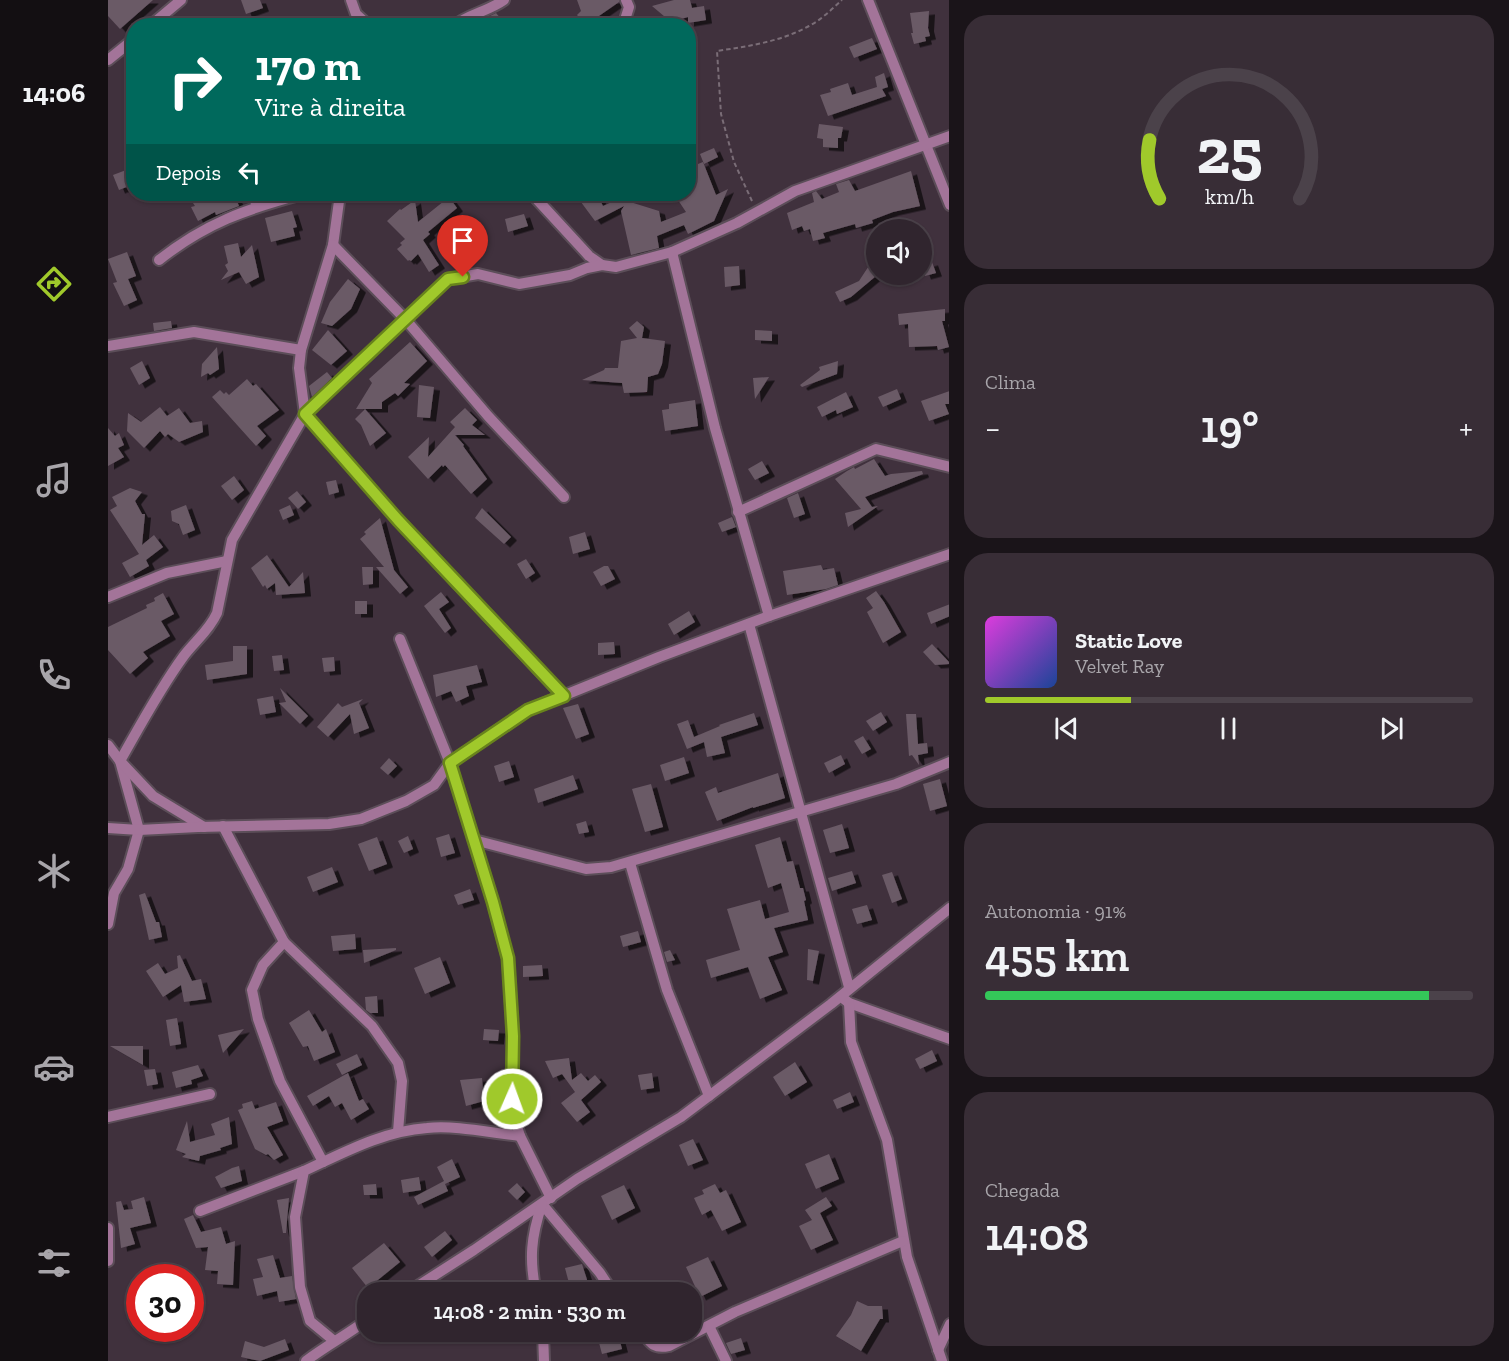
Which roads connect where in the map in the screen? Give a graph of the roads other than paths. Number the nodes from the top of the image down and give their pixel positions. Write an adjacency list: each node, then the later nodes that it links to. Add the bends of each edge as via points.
1 (181, 0): 7 (street)
2 (351, 0): 6 (street)
3 (504, 0): 10 (street)
4 (626, 0): 11 (street, via 629,7)
5 (868, 0): 15 (street)
6 (356, 14): 8 (street); 9 (street)
7 (168, 18)
8 (356, 18)
9 (360, 18)
10 (466, 18)
11 (626, 18)
12 (126, 45): 13 (street)
13 (108, 60)
14 (949, 136): 15 (street)
15 (926, 146): 20 (street); 23 (street, via 795,191)
16 (255, 201): 21 (street)
17 (278, 201): 21 (street)
18 (339, 201): 22 (street)
19 (539, 201): 25 (street)
20 (949, 203)
21 (257, 207): 24 (street, via 220,220 187,238)
22 (333, 245): 26 (street); 28 (street)
23 (672, 252): 25 (street, via 616,267); 32 (street)
24 (159, 260)
25 (602, 265): 26 (street, via 519,284 477,274 448,279)
26 (406, 320): 29 (street); 31 (street)
27 (108, 346): 28 (street, via 194,332)
28 (301, 350): 29 (street, via 299,368)
29 (305, 414): 34 (street, via 237,529); 39 (street, via 398,520)
30 (949, 467): 32 (street, via 876,449)
31 (564, 497)
32 (738, 512): 36 (street)
33 (949, 554): 36 (street)
34 (226, 561): 35 (street, via 167,573); 41 (street, via 212,624 178,664)
35 (108, 597)
36 (769, 616): 37 (street)
37 (749, 624): 39 (street); 44 (street)
38 (400, 639): 43 (street)
39 (564, 696): 43 (street, via 528,710)
40 (108, 745): 41 (street)
41 (120, 761): 46 (street, via 153,796); 48 (street)
42 (949, 762): 44 (street)
43 (450, 763): 45 (street, via 434,785 361,819 329,824); 49 (street)
44 (800, 812): 50 (street); 54 (street)
45 (223, 826): 46 (street); 53 (street)
46 (204, 827): 48 (street)
47 (108, 828): 48 (street)
48 (140, 830): 52 (street, via 128,869 114,893)
49 (474, 840): 50 (street, via 585,868); 62 (street, via 508,958 512,1099)
50 (630, 863): 59 (street, via 667,990)
51 (949, 909): 54 (street)
52 (108, 922)
53 (284, 942): 61 (street, via 388,1046 402,1081); 63 (street, via 263,965 252,990 280,1081)
54 (849, 987): 55 (street)
55 (840, 996): 56 (street); 59 (street)
56 (849, 1003): 57 (street); 68 (street, via 851,1042 887,1140)
57 (949, 1039)
58 (210, 1094): 60 (street)
59 (710, 1096): 65 (street)
60 (108, 1116)
61 (398, 1132): 62 (street, via 441,1128); 63 (street)
62 (520, 1136): 65 (street)
63 (323, 1162): 64 (street)
64 (304, 1171): 66 (street); 77 (street, via 295,1217 300,1287 310,1321)
65 (546, 1201): 70 (street); 71 (street, via 533,1231); 72 (street)
66 (200, 1211)
67 (108, 1228): 69 (street)
68 (903, 1241): 73 (street); 81 (street)
69 (108, 1261)
70 (424, 1282)
71 (534, 1282)
72 (605, 1282)
73 (709, 1326): 76 (street); 84 (street)
74 (949, 1326): 81 (street)
75 (357, 1327): 77 (street, via 342,1339)
76 (702, 1330)
77 (333, 1340): 82 (street)
78 (543, 1342): 83 (street)
79 (649, 1342): 80 (street, via 658,1348)
80 (677, 1342)
81 (938, 1350): 85 (street)
82 (306, 1361)
83 (544, 1361)
84 (726, 1361)
85 (942, 1361)

